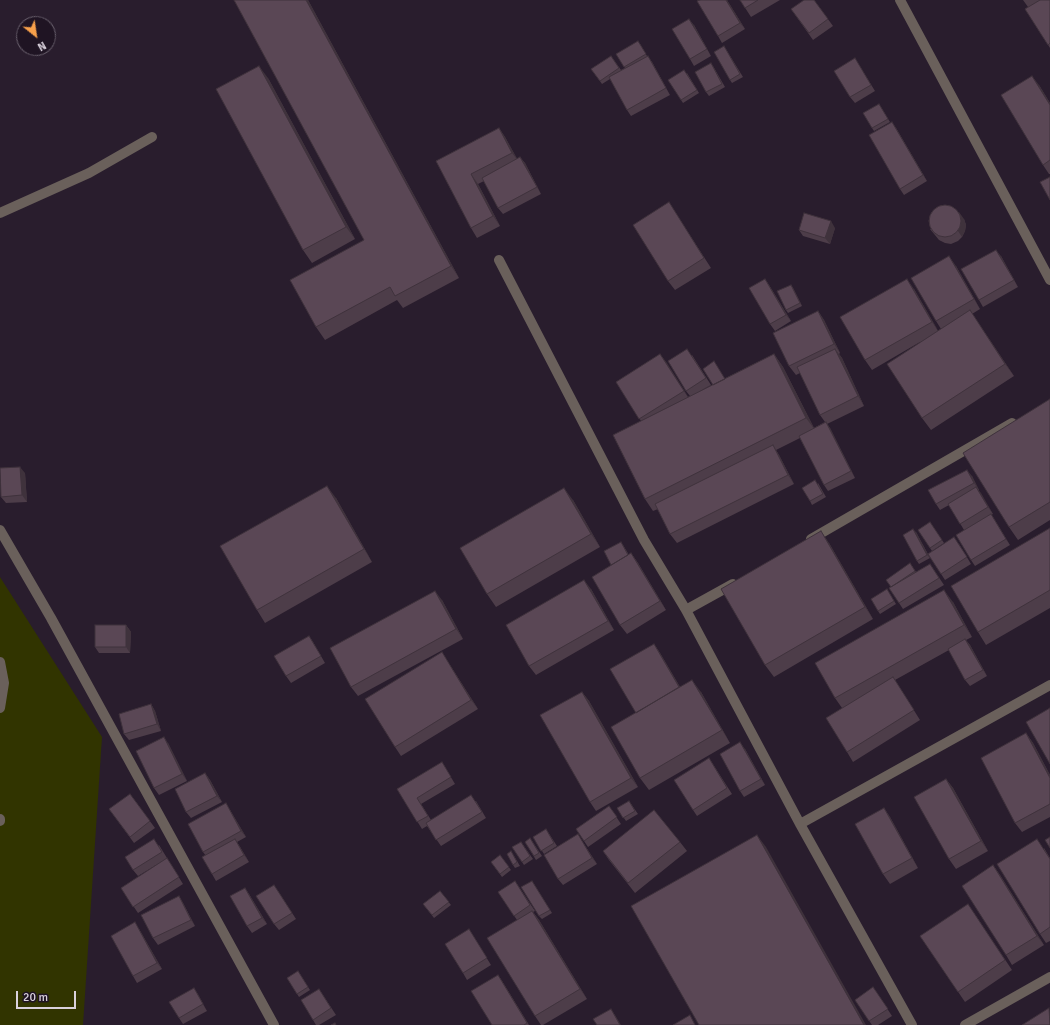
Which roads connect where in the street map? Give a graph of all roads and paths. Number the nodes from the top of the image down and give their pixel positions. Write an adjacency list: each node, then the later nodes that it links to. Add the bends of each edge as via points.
1 (900, 0): 5 (street)
2 (152, 137): 3 (street, via 88,173)
3 (0, 213)
4 (499, 260): 10 (street, via 644,540)
5 (1050, 280)
6 (1022, 417): 8 (street)
7 (0, 530): 16 (street, via 51,618)
8 (803, 543)
9 (741, 579): 10 (street)
10 (686, 610): 14 (street)
11 (0, 662): 13 (street, via 4,683)
12 (1050, 685): 14 (street)
13 (0, 708)
14 (800, 824): 17 (street)
15 (1050, 977): 18 (street)
16 (274, 1025)
17 (912, 1025)
18 (965, 1025)

